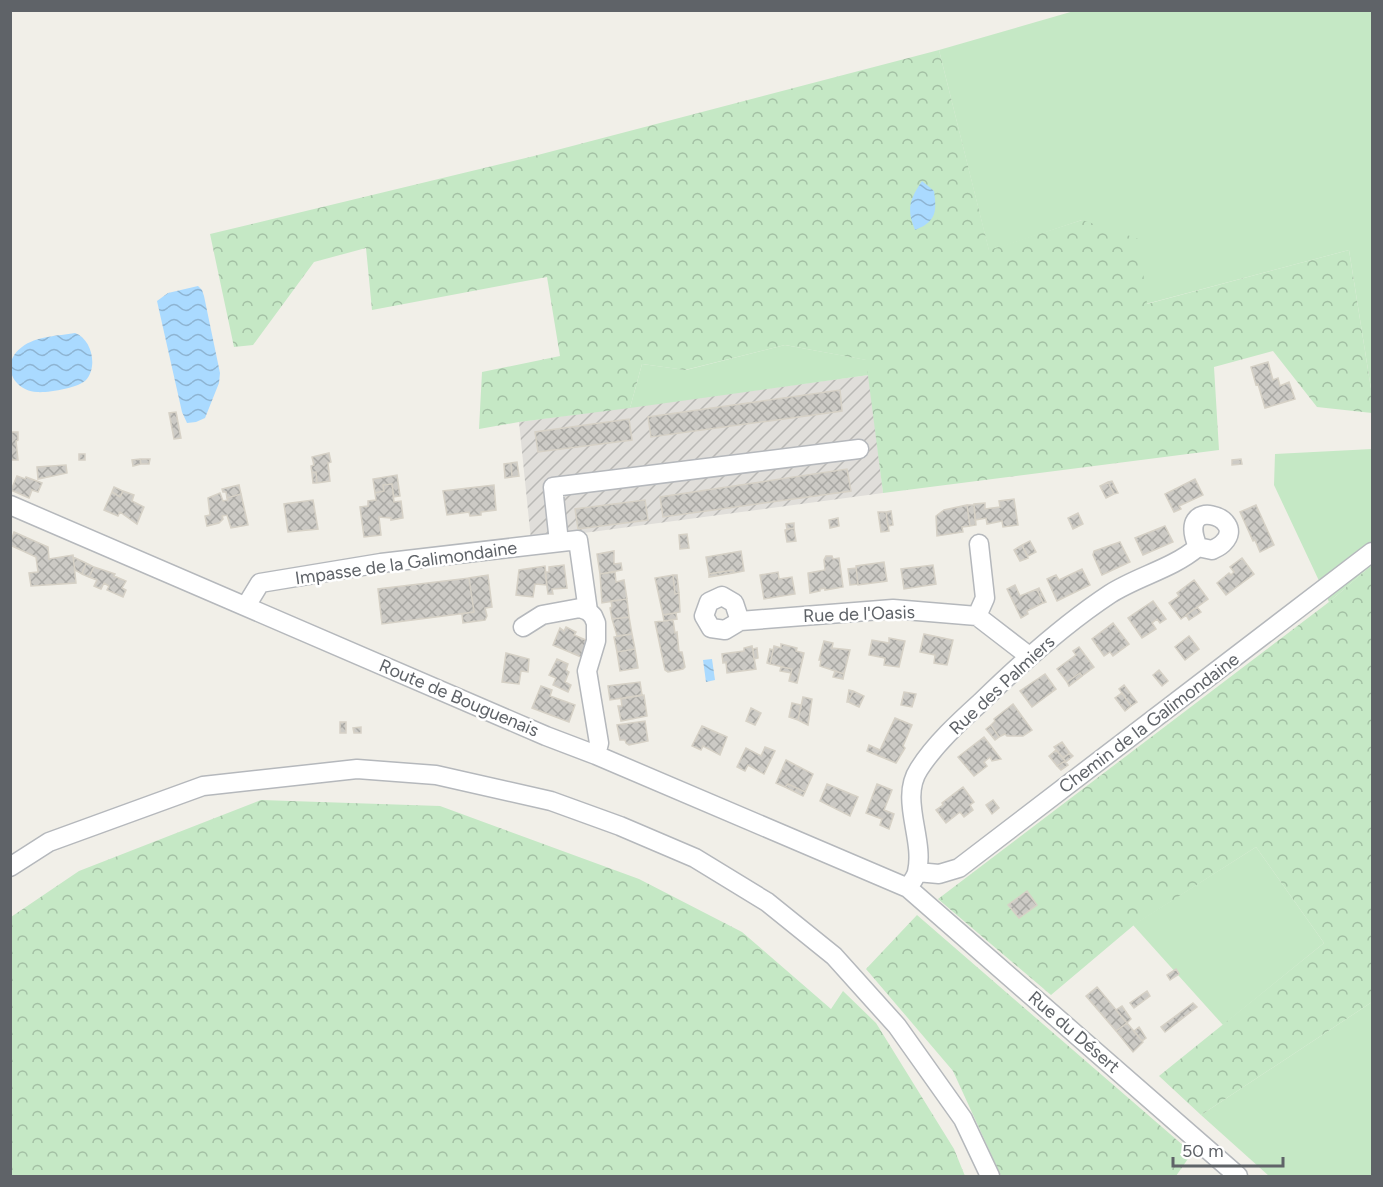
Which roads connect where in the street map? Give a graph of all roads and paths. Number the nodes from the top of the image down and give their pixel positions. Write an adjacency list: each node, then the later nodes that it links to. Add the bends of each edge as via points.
1 (860, 448): 3 (street, via 553,487)
2 (10, 505): 7 (street, Route de Bouguenais)
3 (559, 542): 7 (street, Impasse de la Galimondaine, via 381,563 260,583); 8 (street, Impasse de la Galimondaine, via 578,540)
4 (979, 544): 9 (street, via 985,598)
5 (1198, 547): 12 (street, Rue des Palmiers, via 1186,557 1112,594)
6 (1372, 552): 15 (street, Chemin de la Galimondaine, via 959,868)
7 (246, 606): 13 (street, Route de Bouguenais)
8 (588, 611): 11 (street, via 580,608 543,615); 13 (street, via 596,623 596,641 587,671 599,743)
9 (977, 616): 10 (street, Rue de l'Oasis, via 893,609); 12 (street)
10 (740, 621)
11 (523, 627)
12 (1029, 656): 15 (street, Rue des Palmiers, via 918,769 911,796 917,848)
13 (596, 755): 15 (street, Route de Bouguenais)
14 (10, 867): 16 (street, via 49,842 203,786 357,769 436,775 551,801 695,858 767,902 834,956 897,1026 930,1072 963,1119)
15 (913, 880): 17 (street, Rue du Désert)
16 (990, 1176)
17 (1238, 1176)

